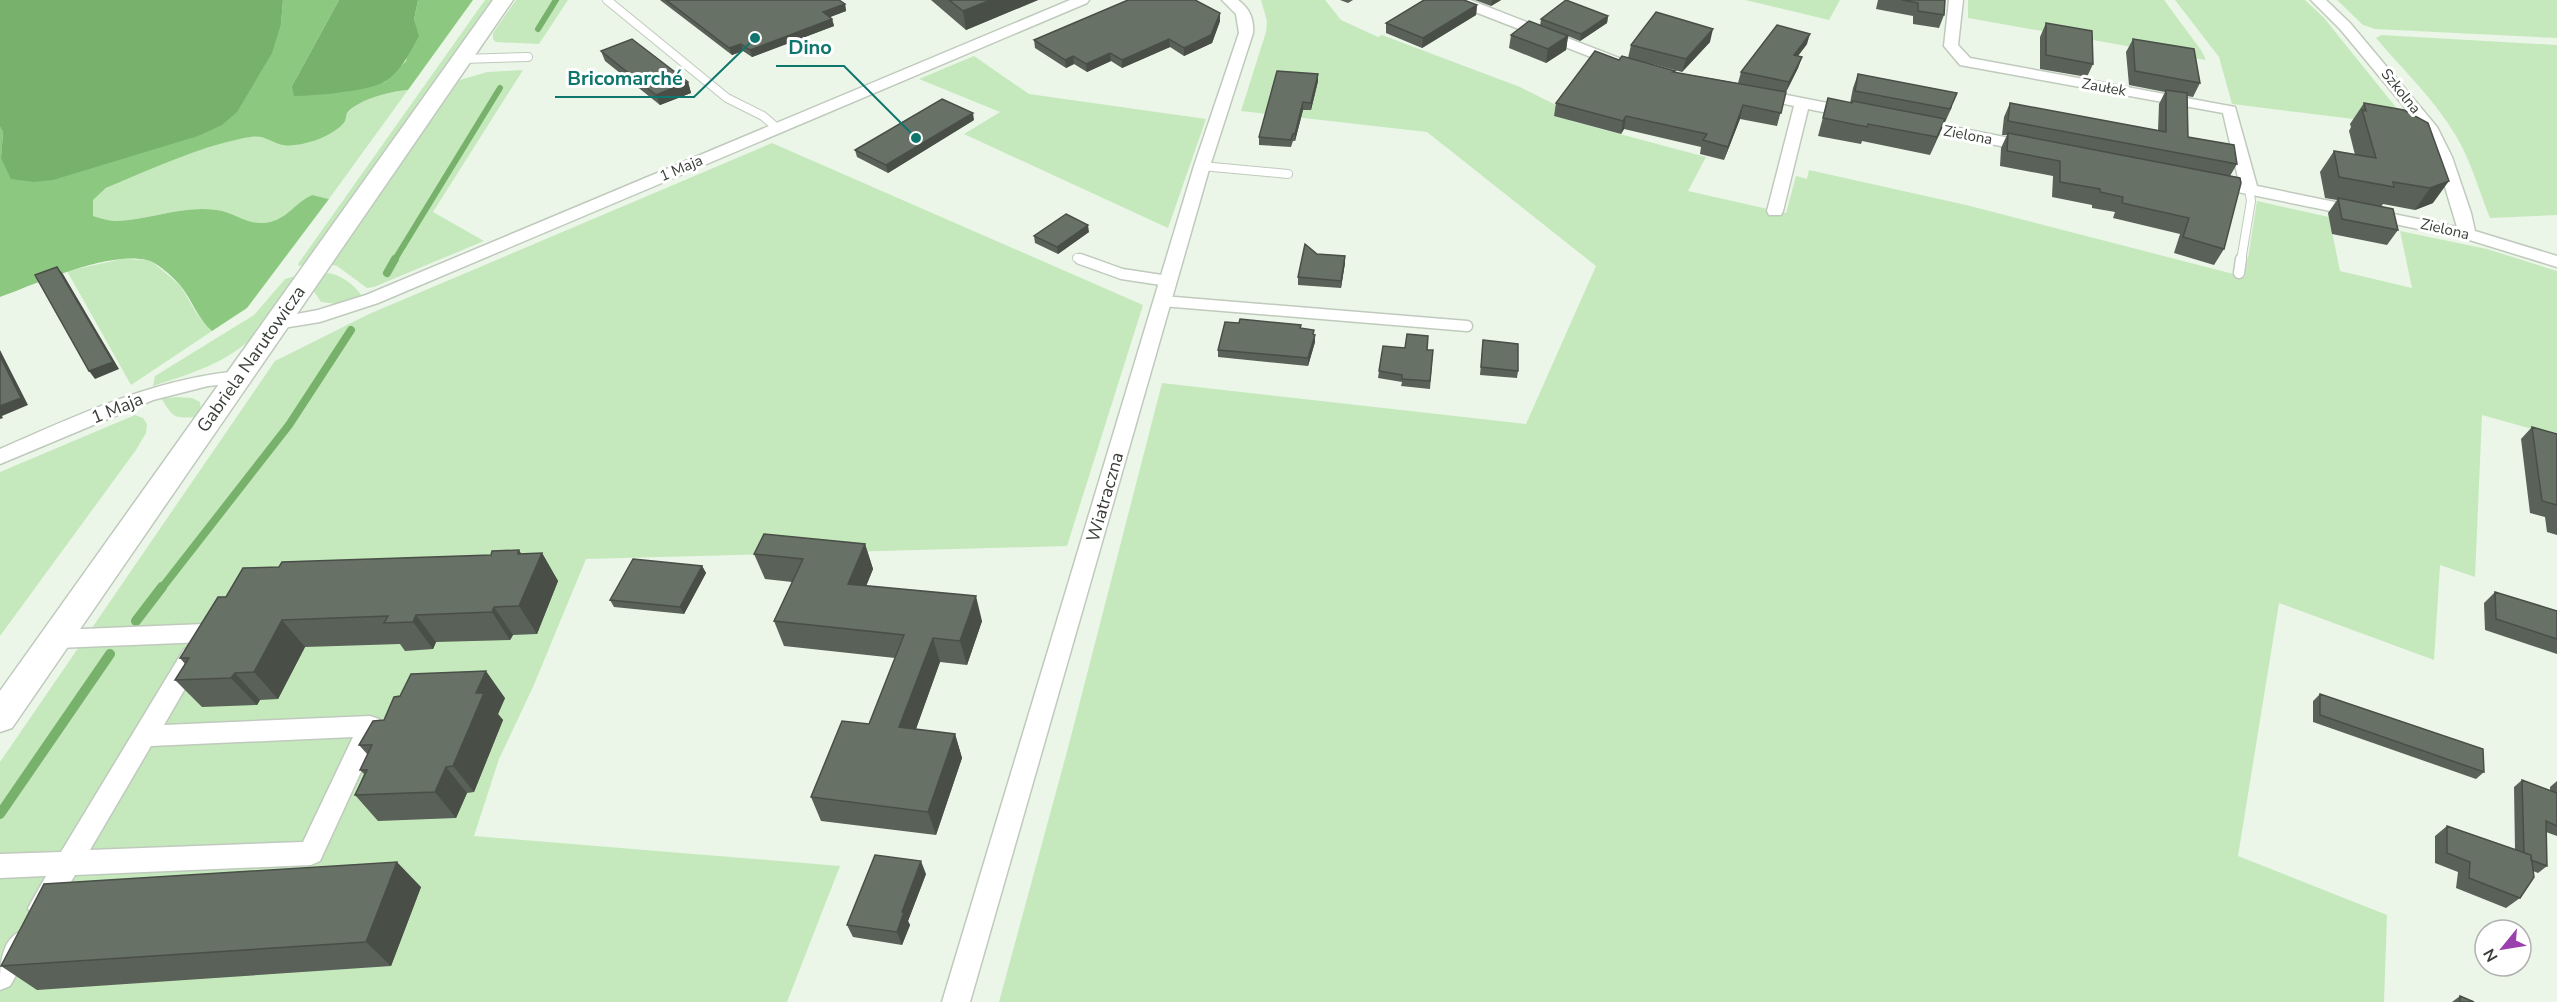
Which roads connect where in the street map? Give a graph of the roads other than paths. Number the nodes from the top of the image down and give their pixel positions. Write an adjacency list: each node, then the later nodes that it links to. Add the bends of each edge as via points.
1 (503, 0): 9 (main road, Gabriela Narutowicza)
2 (607, 0): 15 (lane, via 727,98 763,116)
3 (1082, 0): 15 (street, 1 Maja)
4 (1229, 0): 17 (street, Wiatraczna, via 1245,15 1246,33)
5 (1457, 0): 10 (street)
6 (1956, 0): 20 (street, Zaułek, via 1951,46 1965,62 2230,110)
7 (2318, 0): 22 (street, Szkolna, via 2358,41 2429,127 2444,157)
8 (528, 57): 9 (lane)
9 (462, 59): 28 (main road, Gabriela Narutowicza)
10 (1637, 69)
11 (1745, 92): 12 (street)
12 (1802, 103): 13 (street); 21 (street)
13 (1870, 116)
14 (1893, 120): 16 (street, Zielona)
15 (777, 128): 28 (street, 1 Maja, via 342,310)
16 (2041, 149)
17 (1202, 166): 18 (lane); 26 (street, Wiatraczna)
18 (1288, 174)
19 (2203, 180): 20 (street, Zielona)
20 (2249, 189): 22 (street, Zielona); 25 (lane, via 2251,201)
21 (1775, 211)
22 (2467, 234): 24 (street, Zielona)
23 (1077, 258): 26 (lane, via 1127,276)
24 (2557, 262)
25 (2239, 273)
26 (1168, 281): 27 (street, Wiatraczna)
27 (1162, 301): 29 (lane); 40 (street, Wiatraczna)
28 (277, 322): 30 (main road, Gabriela Narutowicza)
29 (1467, 326)
30 (238, 377): 31 (street, 1 Maja, via 206,380 151,394); 34 (main road, Gabriela Narutowicza)
31 (0, 458)
32 (219, 610): 33 (street)
33 (205, 633): 34 (street); 36 (street)
34 (57, 639): 35 (main road, Gabriela Narutowicza)
35 (0, 718)
36 (144, 736): 37 (street); 37 (street, via 370,726 311,853)
37 (68, 863): 38 (street); 39 (street)
38 (0, 866)
39 (0, 977)
40 (956, 1002)

